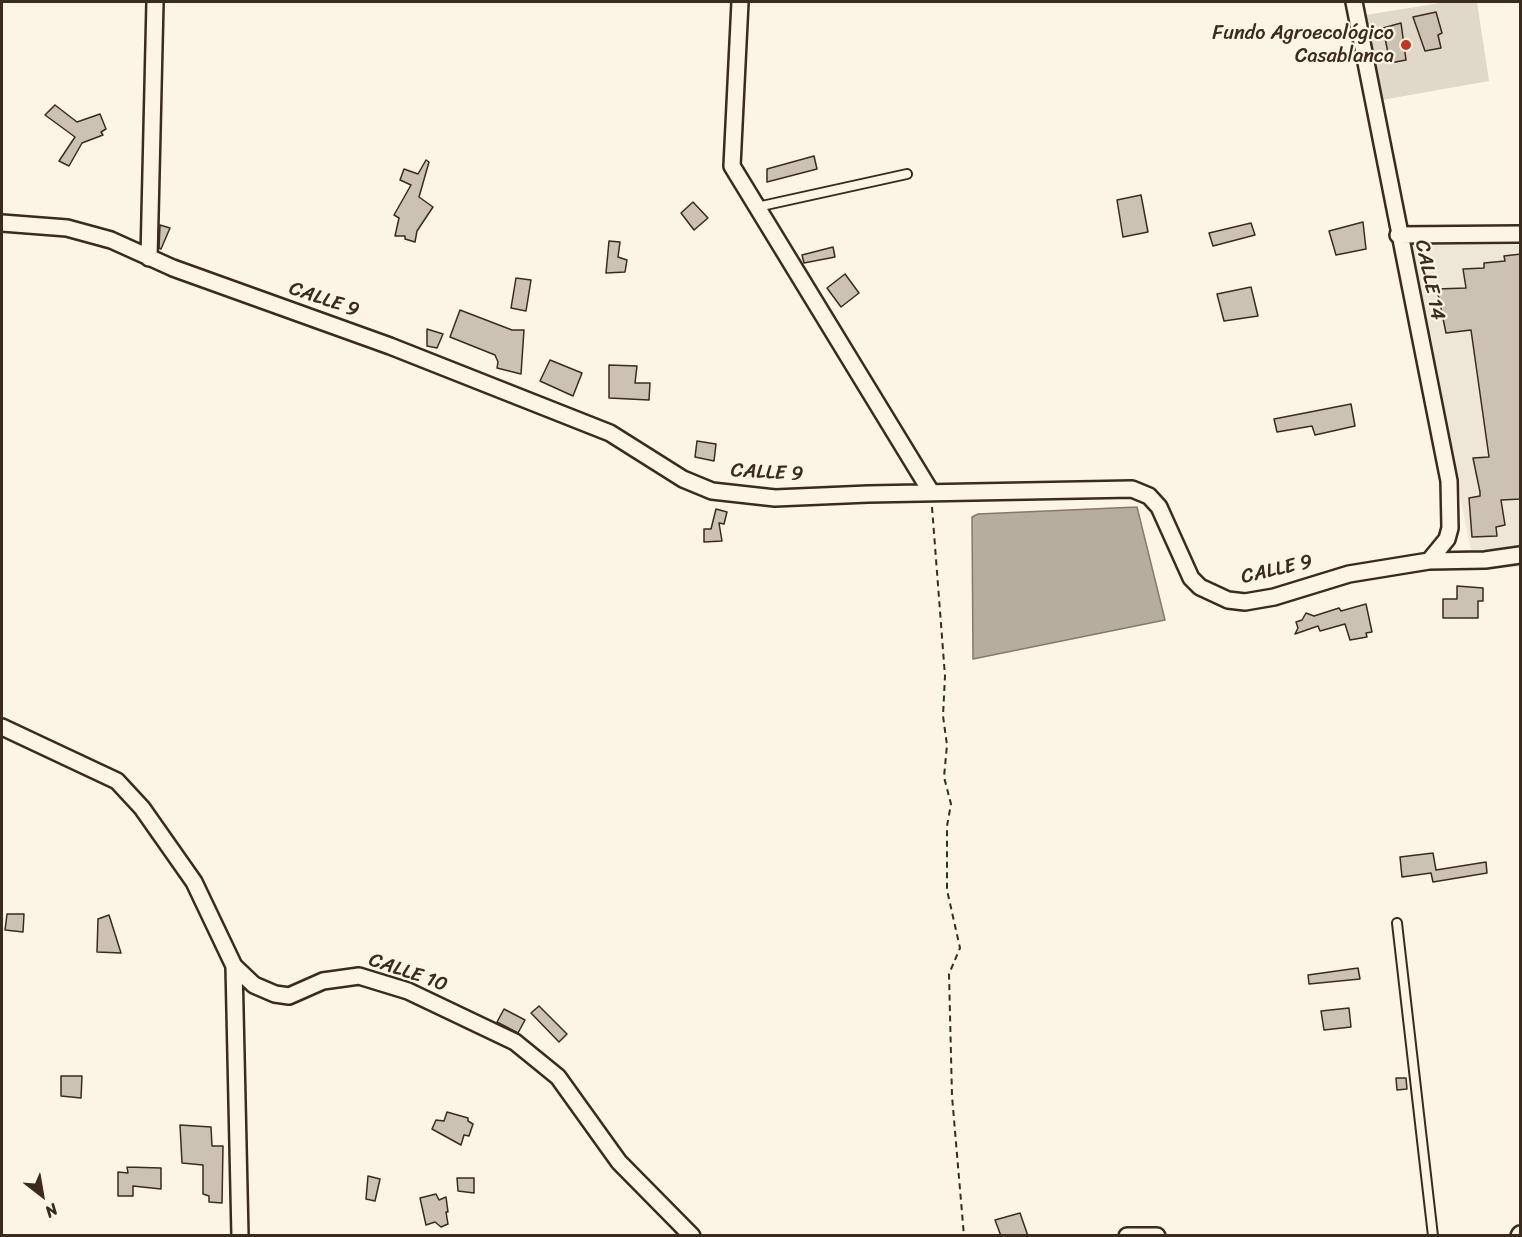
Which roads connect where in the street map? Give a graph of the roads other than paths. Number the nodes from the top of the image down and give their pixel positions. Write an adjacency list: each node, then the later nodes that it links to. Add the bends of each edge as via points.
1 (155, 2): 9 (street)
2 (740, 2): 5 (street, via 731,159)
3 (1354, 2): 8 (street, CALLE 14)
4 (907, 174): 5 (lane)
5 (755, 207): 10 (street)
6 (2, 223): 9 (street, CALLE 9, via 87,231)
7 (1521, 234): 8 (street)
8 (1398, 235): 12 (street, CALLE 14, via 1451,505 1447,539)
9 (149, 258): 10 (street, CALLE 9, via 390,345 610,433 683,479 712,491 775,498)
10 (930, 492): 12 (street, CALLE 9, via 1132,489 1149,496 1159,507 1191,578 1200,587 1228,600 1245,602 1274,597 1349,574)
11 (1521, 555): 12 (street, CALLE 9)
12 (1429, 561)
13 (2, 727): 15 (street, CALLE 10, via 117,780 142,808 194,882)
14 (1397, 923): 20 (lane)
15 (234, 966): 16 (street); 17 (street, CALLE 10, via 254,985 289,996 323,981 359,976 408,992 515,1042 558,1077 619,1162)
16 (240, 1236)
17 (692, 1236)
18 (1127, 1236): 19 (street)
19 (1157, 1236)
20 (1433, 1236)

